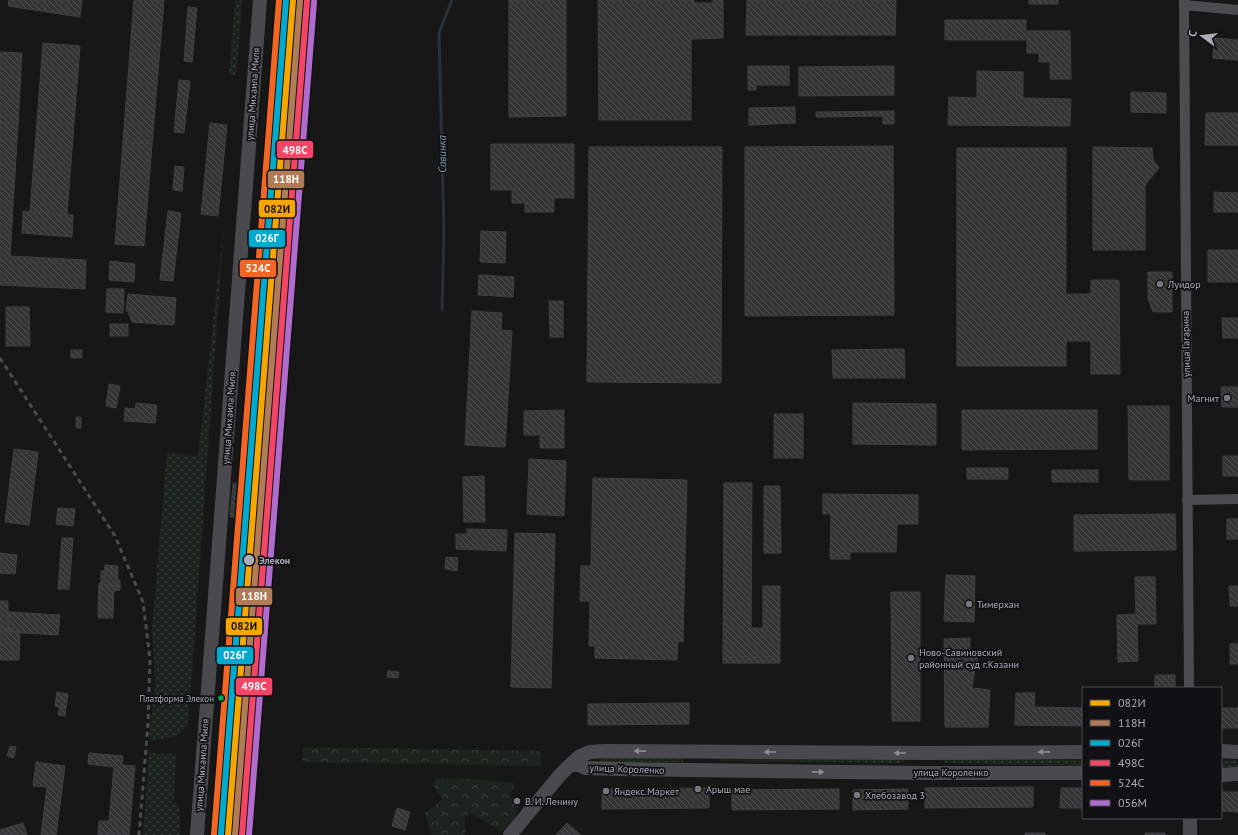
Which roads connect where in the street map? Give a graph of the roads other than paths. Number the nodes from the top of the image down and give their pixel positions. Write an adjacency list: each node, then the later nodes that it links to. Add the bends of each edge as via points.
1 (260, 0): 19 (street, улица Михаила Миля)
2 (1184, 3): 3 (street); 5 (street, улица Гагарина)
3 (1238, 10)
4 (1238, 499): 5 (street)
5 (1187, 500): 6 (street, улица Гагарина)
6 (1189, 687)
7 (1222, 751): 10 (street)
8 (707, 752): 11 (street, улица Короленко, one-way to 8); 12 (street, улица Короленко, one-way to 12, via 590,752 580,756); 13 (street)
9 (1082, 752): 11 (street, улица Короленко, one-way to 11)
10 (1238, 752)
11 (928, 753): 14 (street)
12 (570, 765): 13 (street, улица Короленко, via 605,769); 20 (street)
13 (706, 770): 14 (street, улица Короленко, one-way to 14)
14 (924, 773): 15 (street, улица Короленко)
15 (1082, 773)
16 (1238, 774): 17 (street)
17 (1222, 775)
18 (1190, 819): 21 (street)
19 (197, 835)
20 (510, 835)
21 (1190, 835)

